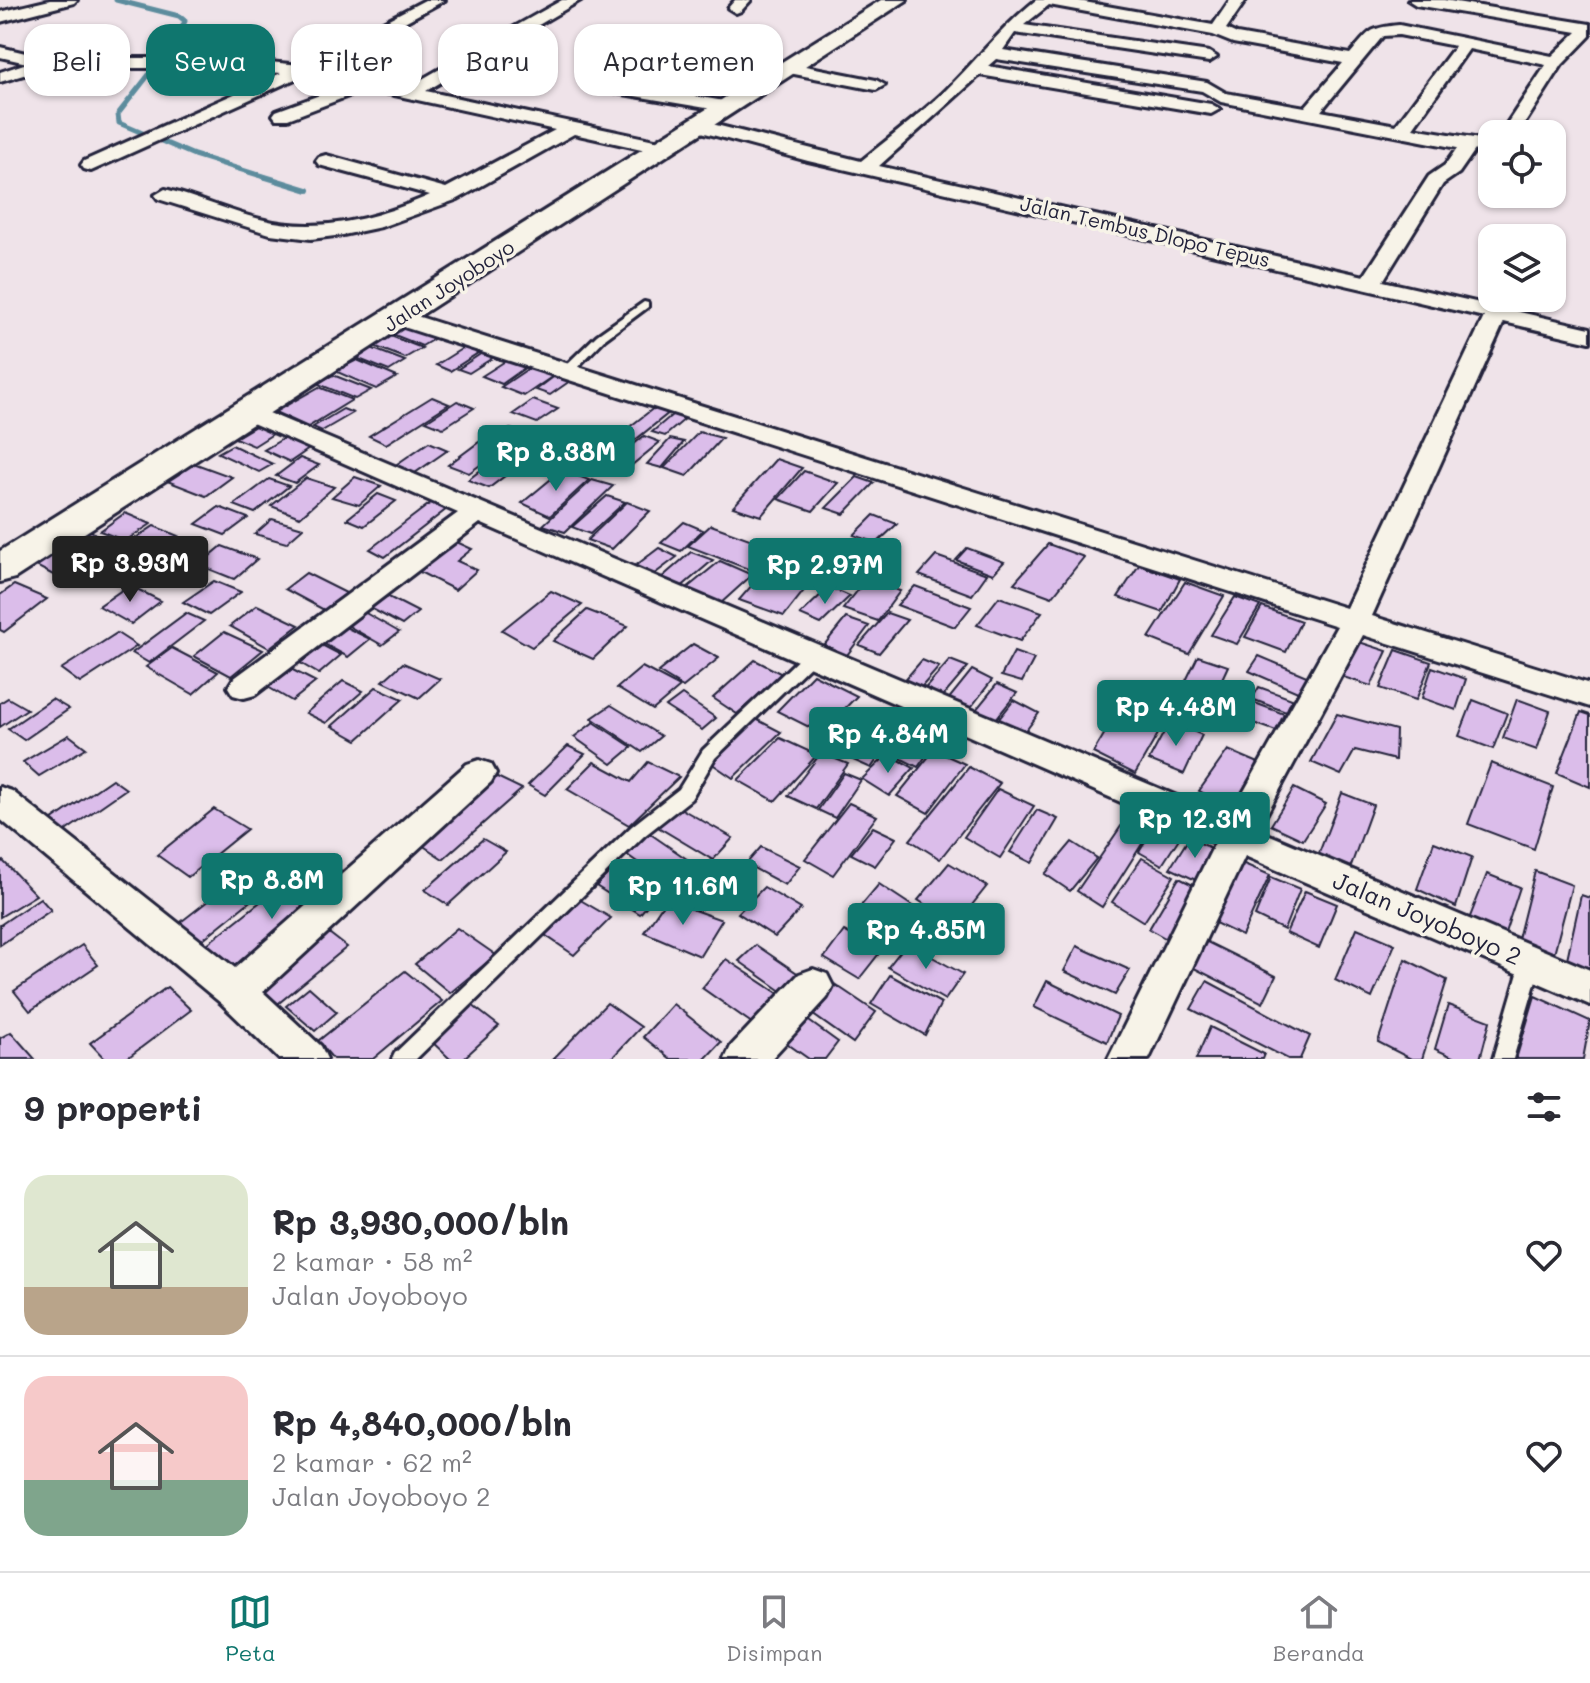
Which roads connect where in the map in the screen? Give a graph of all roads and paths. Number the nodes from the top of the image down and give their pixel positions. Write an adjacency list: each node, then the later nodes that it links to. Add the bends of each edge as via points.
1 (69, 0): 10 (street)
2 (437, 0): 11 (street)
3 (573, 0): 30 (street)
4 (896, 0): 23 (main road, Jalan Joyoboyo)
5 (1047, 0): 9 (street); 12 (street)
6 (1129, 0): 9 (street)
7 (1238, 0): 15 (street)
8 (1416, 0): 14 (street)
9 (1112, 12): 15 (street)
10 (0, 17)
11 (391, 24)
12 (1011, 28): 17 (street); 18 (street)
13 (1589, 29): 14 (street); 21 (street)
14 (1467, 30): 20 (street, via 1383,30); 21 (street); 41 (street)
15 (1217, 31): 20 (street)
16 (0, 52): 19 (street)
17 (992, 53): 25 (street); 37 (street, via 1207,87 1221,97)
18 (1209, 57)
19 (24, 58)
20 (1353, 60): 37 (street)
21 (1556, 62): 38 (street)
22 (130, 63): 24 (street)
23 (790, 68): 29 (street); 34 (main road, Jalan Joyoboyo)
24 (291, 69)
25 (977, 69): 35 (street); 47 (street)
26 (24, 70): 28 (street)
27 (291, 76): 46 (street)
28 (0, 77)
29 (876, 85)
30 (422, 87)
31 (338, 96): 36 (street)
32 (419, 96): 40 (street)
33 (665, 96): 34 (street)
34 (730, 107): 39 (main road, Jalan Joyoboyo)
35 (1211, 109)
36 (282, 115)
37 (1308, 115): 41 (street)
38 (1518, 120)
39 (700, 126): 44 (main road, Jalan Joyoboyo); 47 (street, Jalan Tembus Dlopo Tepus)
40 (572, 128): 44 (street); 49 (street)
41 (1401, 131): 42 (street)
42 (1469, 145): 43 (street); 50 (street, via 1452,169 1436,180)
43 (1478, 146)
44 (664, 148): 53 (main road, Jalan Joyoboyo)
45 (326, 161): 49 (street)
46 (91, 165)
47 (865, 168): 50 (street, Jalan Tembus Dlopo Tepus)
48 (165, 195): 49 (street, via 269,229 310,234 398,217)
49 (451, 195)
50 (1371, 283): 52 (street, Jalan Tembus Dlopo Tepus)
51 (644, 305): 55 (lane)
52 (1497, 313): 54 (street, Jalan Tembus Dlopo Tepus); 59 (street)
53 (399, 318): 55 (street); 56 (main road, Jalan Joyoboyo)
54 (1590, 335)
55 (567, 371): 59 (street)
56 (250, 413): 57 (street, Jalan Joyoboyo 2); 58 (main road, Jalan Joyoboyo)
57 (478, 511): 60 (street, Jalan Joyoboyo 2); 61 (street)
58 (0, 569)
59 (1355, 621): 62 (street); 65 (street)
60 (813, 654): 65 (street, Jalan Joyoboyo 2); 71 (lane, via 709,754 685,794 638,831)
61 (244, 687)
62 (1590, 696)
63 (479, 773): 69 (street)
64 (0, 800): 69 (street)
65 (1236, 837): 66 (street, Jalan Joyoboyo 2); 73 (street)
66 (1531, 963): 68 (street, Jalan Joyoboyo 2); 74 (lane)
67 (813, 986): 72 (street)
68 (1590, 988)
69 (236, 992): 70 (street)
70 (307, 1059)
71 (402, 1059)
72 (745, 1059)
73 (1128, 1059)
74 (1503, 1059)

